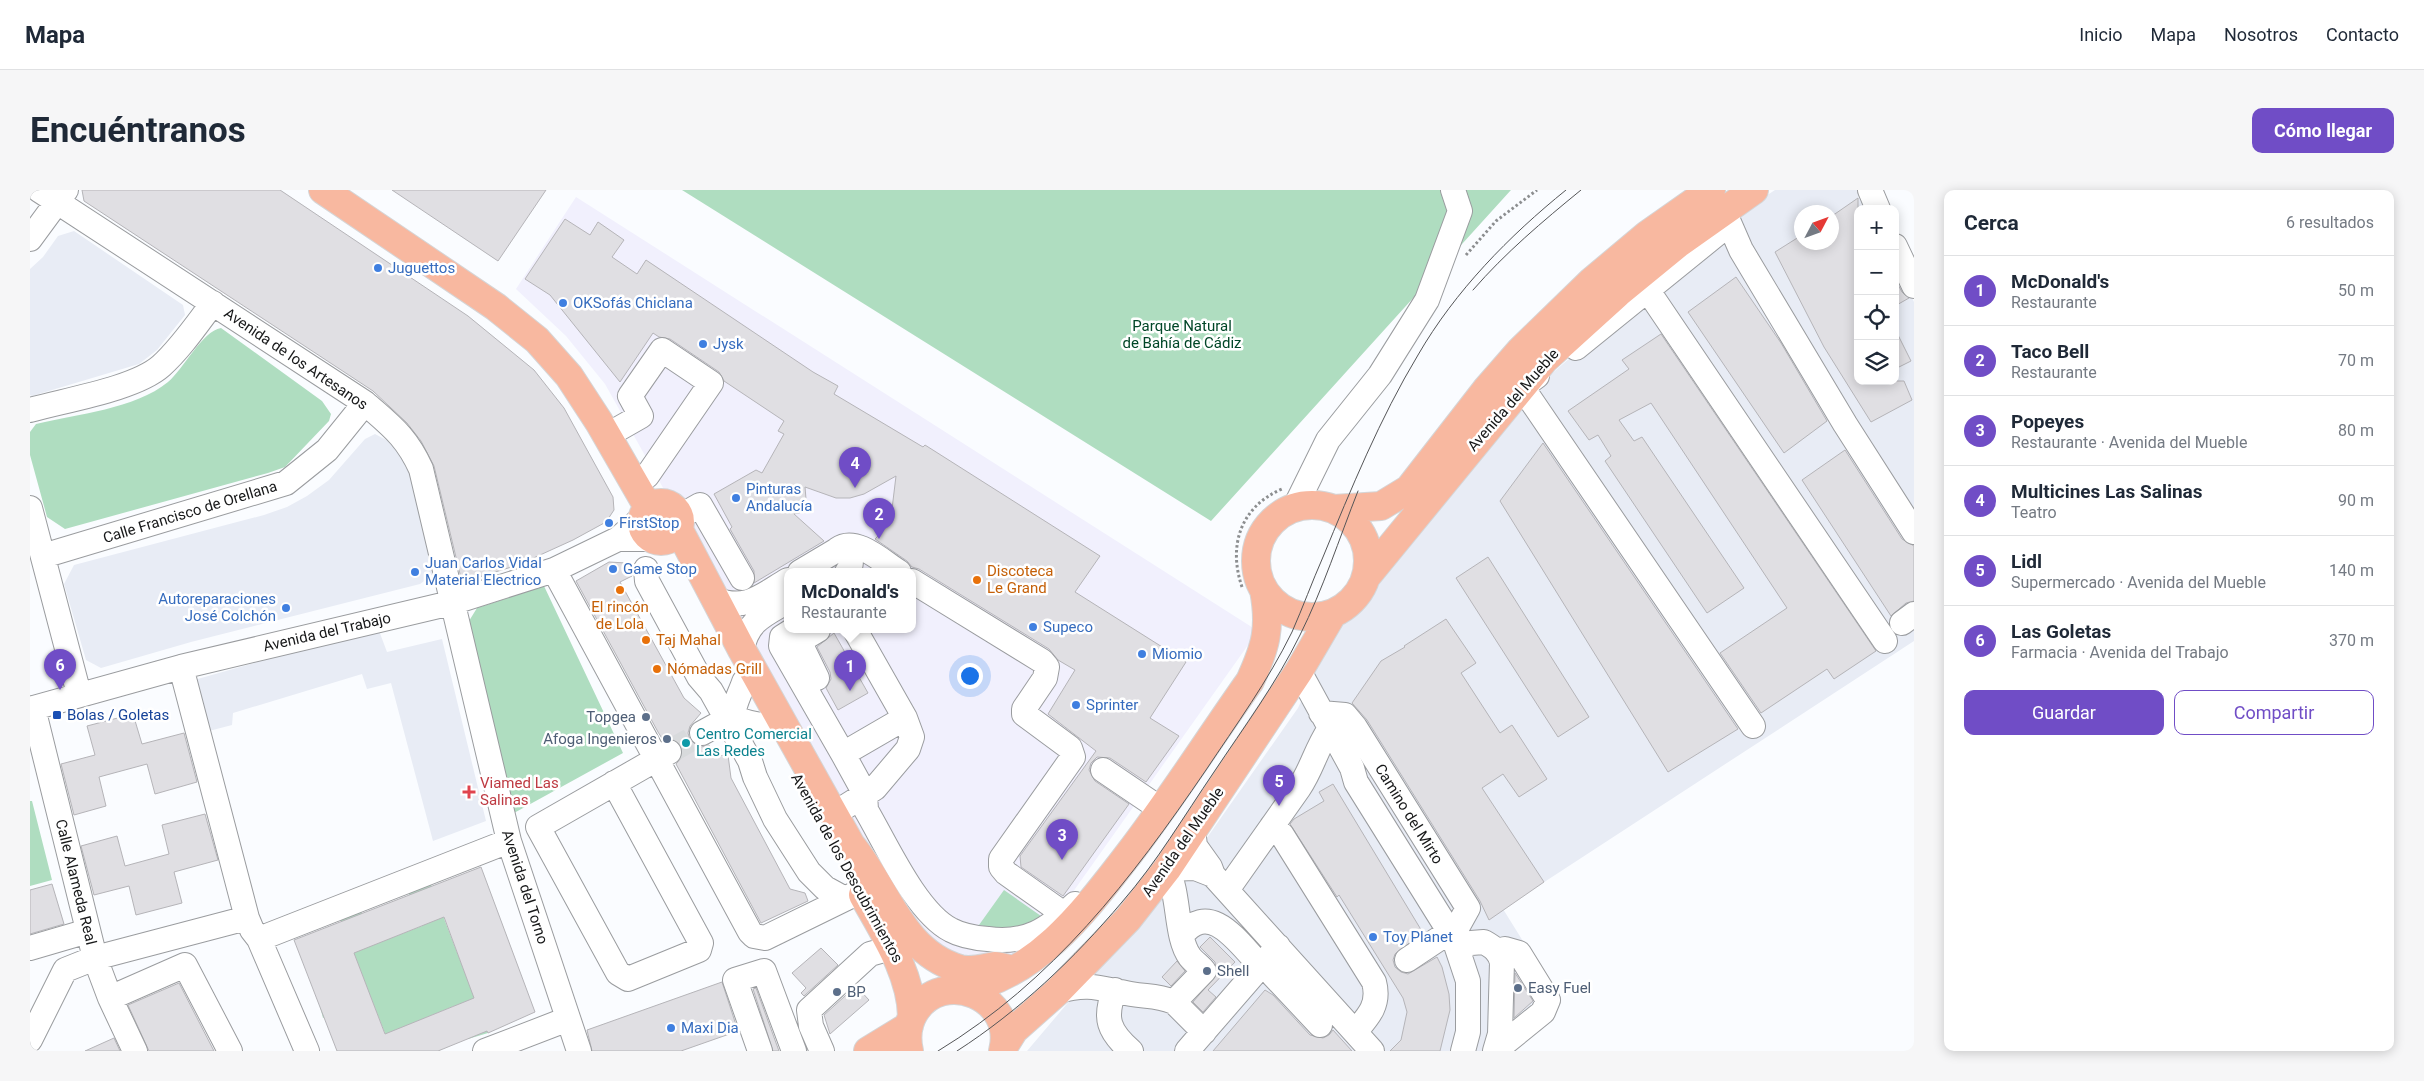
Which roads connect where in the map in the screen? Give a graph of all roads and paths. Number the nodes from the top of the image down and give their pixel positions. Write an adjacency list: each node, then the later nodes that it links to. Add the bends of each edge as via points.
1 (322, 190): 25 (main road, Avenida de los Descubrimientos, via 489,302 537,340 569,376)
2 (349, 190): 19 (main road, Avenida de los Descubrimientos, via 500,291 540,323 588,376)
3 (1453, 190): 22 (street, via 1460,211 1427,300 1380,375 1328,440)
4 (1537, 190): 12 (path, via 1496,221)
5 (1754, 190): 9 (main road, Avenida del Mueble)
6 (1870, 190): 8 (street)
7 (54, 194): 10 (street); 15 (street, Avenida de los Artesanos)
8 (1876, 205)
9 (1721, 208): 13 (main road, Avenida del Mueble, via 1679,243); 24 (main road, Avenida del Mueble, via 1647,235 1591,282 1486,390 1409,489 1380,506); 26 (street, via 1741,250)
10 (30, 239)
11 (1897, 250): 14 (street)
12 (1464, 257)
13 (1643, 282): 16 (main road, Avenida del Mueble, via 1544,360); 47 (street)
14 (1914, 286)
15 (213, 303): 17 (street, Avenida de los Artesanos); 18 (street, via 160,367 118,386)
16 (1522, 386): 35 (main road, Avenida del Mueble); 58 (street)
17 (365, 403): 28 (street, Calle Francisco de Orellana, via 327,450 286,483); 40 (street, Avenida de los Artesanos, via 401,434 412,448 421,469)
18 (30, 410)
19 (620, 428): 20 (main road, Avenida de los Descubrimientos); 20 (street, via 641,416 630,396 662,350 711,383)
20 (647, 476): 25 (main road, Avenida de los Descubrimientos)
21 (1256, 505): 38 (path, via 1244,522 1235,553 1237,572)
22 (1295, 507): 24 (main road, via 1321,505); 38 (main road, via 1280,515 1262,534 1256,562)
23 (30, 508): 28 (street)
24 (1334, 509): 35 (main road, via 1346,516 1365,540)
25 (661, 522): 33 (street, Avenida del Trabajo, via 618,538); 34 (street, Avenida del Trabajo, via 700,505); 39 (main road, Avenida de los Descubrimientos); 51 (main road, Avenida de los Descubrimientos)
26 (1914, 532)
27 (837, 550): 29 (street); 30 (street, via 846,552 851,559); 31 (street, via 847,544 858,546)
28 (43, 556): 52 (street)
29 (807, 568)
30 (849, 568)
31 (893, 568)
32 (646, 569): 54 (street, via 647,581 699,677)
33 (554, 570): 40 (street, Avenida del Trabajo); 62 (street)
34 (742, 578)
35 (1366, 578): 42 (main road, via 1354,599)
36 (784, 582): 39 (street, via 746,604 735,606)
37 (916, 582): 75 (street, via 1047,667 1045,678 1024,709 1024,714 1070,748 1073,757 1000,863 1006,873)
38 (1255, 592): 42 (main road, via 1298,615); 66 (main road, via 1268,629 1250,681 1203,738)
39 (715, 599): 48 (main road, Avenida de los Descubrimientos)
40 (451, 603): 49 (street, Avenida del Trabajo); 70 (street, Avenida del Torno)
41 (784, 603): 48 (street, via 758,618 744,638)
42 (1333, 613): 50 (main road, Avenida del Mueble)
43 (788, 633): 55 (street, via 782,637 781,646)
44 (814, 633): 55 (street, via 803,640 801,646 826,696)
45 (843, 633): 57 (street)
46 (855, 633): 57 (street)
47 (1885, 641)
48 (742, 650): 67 (main road, Avenida de los Descubrimientos)
49 (181, 667): 52 (street, Avenida del Trabajo); 76 (street)
50 (1299, 671): 56 (street); 69 (main road, Avenida del Mueble)
51 (744, 682): 54 (street); 59 (main road, Avenida de los Descubrimientos)
52 (79, 694): 53 (street, Avenida del Trabajo)
53 (31, 708): 77 (street, Calle Alameda Real)
54 (730, 717): 59 (street, via 742,723 755,722); 60 (street); 74 (street, via 775,819 809,872 825,888)
55 (822, 717): 61 (street)
56 (1325, 721): 68 (street, via 1309,773); 80 (street, via 1352,768 1356,782)
57 (899, 722): 61 (street); 65 (street, via 912,737 908,749 875,788)
58 (1753, 726)
59 (769, 727): 74 (main road, Avenida de los Descubrimientos)
60 (702, 733)
61 (843, 754): 65 (street)
62 (662, 756): 64 (street); 74 (street, via 746,928 754,936 765,938)
63 (1104, 770): 66 (street)
64 (614, 784): 64 (street, via 538,826 618,973 628,979 699,950 701,943)
65 (865, 794): 67 (street); 75 (street, via 866,810 920,903 950,930 972,938 1015,941 1035,935)
66 (1156, 806): 75 (street); 88 (main road, via 1089,906 1046,948)
67 (834, 814): 71 (main road, Avenida de los Descubrimientos)
68 (1272, 826): 73 (street); 101 (street, via 1282,835 1374,982 1374,1009)
69 (1193, 829): 72 (main road, Avenida del Mueble); 73 (street, via 1195,846)
70 (509, 841): 79 (street); 96 (street, Avenida del Torno)
71 (851, 844): 88 (main road, Avenida de los Descubrimientos, via 902,926 927,952 945,964 963,970 997,966); 90 (main road, Avenida de los Descubrimientos, via 856,862 899,937 934,979)
72 (1167, 869): 73 (street, via 1194,868); 78 (street, via 1174,882); 92 (main road, Avenida del Mueble, via 1128,918)
73 (1220, 882): 87 (street)
74 (859, 901): 82 (main road, Avenida de los Descubrimientos); 85 (street)
75 (1064, 914)
76 (247, 918): 79 (street); 84 (street)
77 (88, 931): 81 (street); 84 (street, Calle Alameda Real)
78 (1182, 935): 87 (street, via 1202,921 1218,923); 89 (street, via 1189,956)
79 (259, 939): 105 (street)
80 (1454, 940): 83 (street, via 1484,942); 86 (street); 114 (street, via 1468,982 1468,1032)
81 (30, 948)
82 (891, 948): 85 (street, via 870,954); 98 (main road, Avenida de los Descubrimientos, via 910,990)
83 (1497, 951): 115 (street, via 1502,962 1500,1034); 115 (street, via 1504,949 1519,953 1548,1000 1543,1012)
84 (95, 958): 93 (street, Calle Alameda Real); 99 (street, via 65,970)
85 (863, 960): 110 (street, via 809,1010 811,1026)
86 (1407, 960)
87 (1275, 961): 94 (street); 97 (street); 100 (street); 101 (street)
88 (1013, 970): 90 (main road, via 982,986)
89 (1204, 971): 94 (street); 95 (street)
90 (957, 990): 98 (main road, via 933,995 918,1008); 102 (main road, Avenida de los Descubrimientos, via 981,996 996,1011 1004,1029)
91 (1115, 990): 92 (street, via 1077,986); 95 (street, via 1132,995 1157,995); 112 (street, via 1108,1015 1111,1028)
92 (1058, 991): 102 (main road, Avenida del Mueble, via 1014,1030)
93 (110, 998): 103 (street, Calle Alameda Real); 104 (street, via 185,965)
94 (1232, 998): 100 (street)
95 (1174, 1002): 100 (street)
96 (568, 1020): 106 (street); 107 (street, Avenida del Torno)
97 (1320, 1025)
98 (910, 1031): 111 (main road)
99 (30, 1040)
100 (1204, 1041): 113 (street)
101 (1363, 1045)
102 (1003, 1048)
103 (135, 1051)
104 (230, 1051)
105 (307, 1051)
106 (485, 1051)
107 (579, 1051)
108 (760, 1051): 109 (street, via 734,980 764,970)
109 (794, 1051)
110 (822, 1051)
111 (868, 1051)
112 (1131, 1051)
113 (1187, 1051)
114 (1463, 1051)
115 (1496, 1051)

